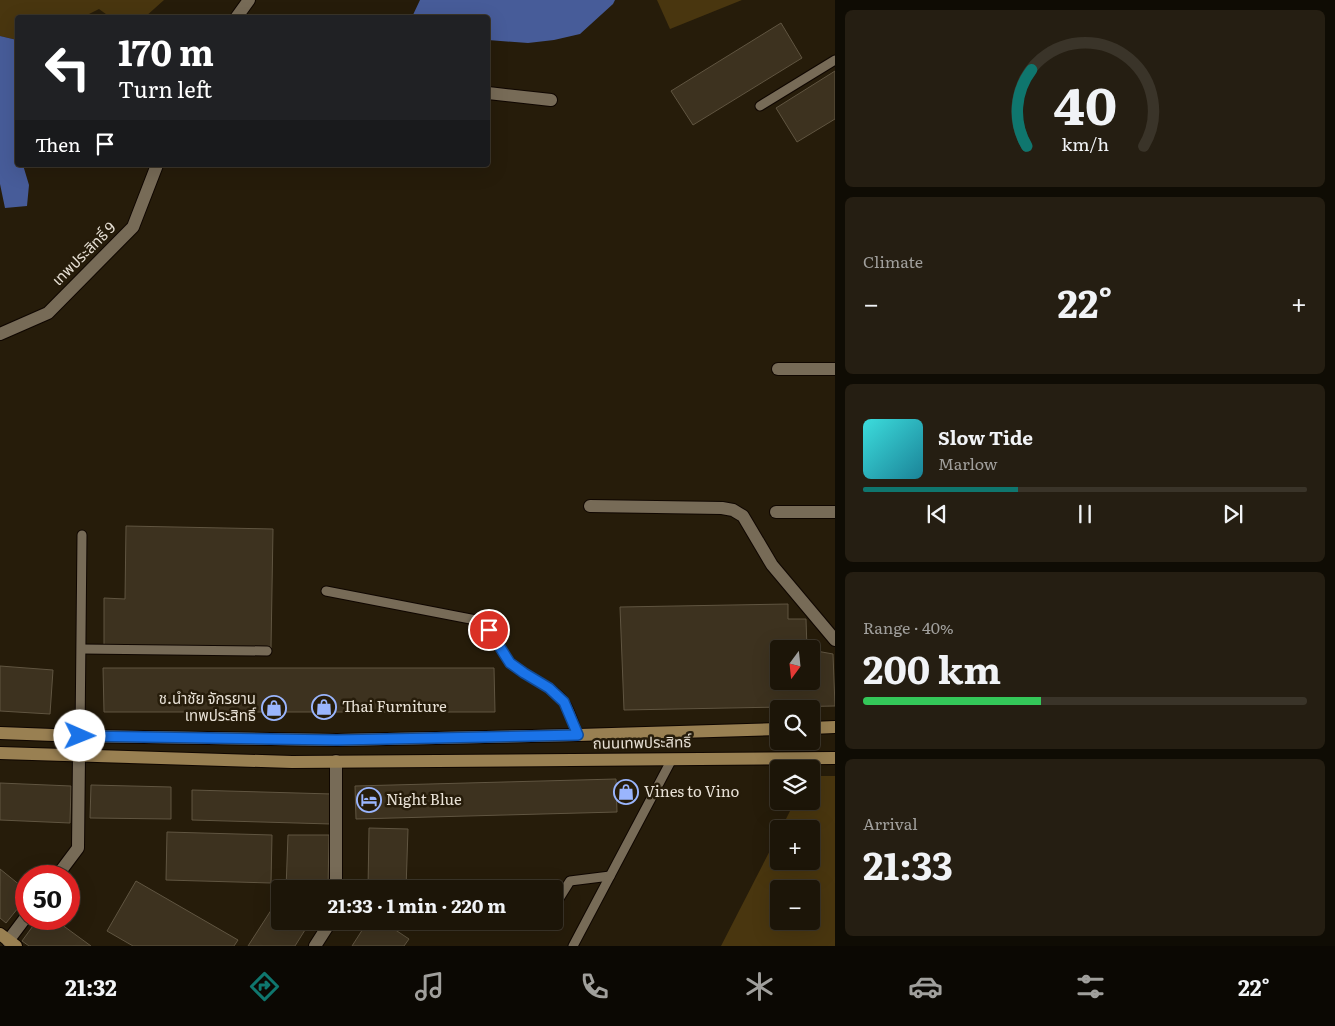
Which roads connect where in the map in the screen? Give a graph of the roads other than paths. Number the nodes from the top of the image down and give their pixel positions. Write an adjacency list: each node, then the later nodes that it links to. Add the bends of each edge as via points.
1 (249, 0): 2 (street)
2 (242, 15)
3 (835, 60): 6 (lane)
4 (490, 93): 5 (street)
5 (551, 100)
6 (760, 106)
7 (156, 167): 8 (street, เทพประสิทธิ์ 9, via 133,227 48,313)
8 (0, 334)
9 (778, 369): 10 (street)
10 (835, 369)
11 (590, 506): 16 (street, via 733,510 743,516 772,565)
12 (776, 512): 13 (street)
13 (835, 512)
14 (82, 535): 17 (lane)
15 (326, 591): 23 (lane, via 481,621 510,663 549,688 564,702)
16 (835, 640)
17 (82, 649): 18 (lane); 24 (lane)
18 (267, 651)
19 (835, 727): 20 (main road)
20 (820, 728)
21 (770, 729): 23 (main road, ถนนเทพประสิทธิ์)
22 (0, 733): 24 (main road, ถนนเทพประสิทธิ์)
23 (578, 735): 24 (main road, ถนนเทพประสิทธิ์, via 337,740)
24 (80, 736)
25 (0, 753): 26 (main road, ถนนเทพประสิทธิ์)
26 (79, 756): 29 (main road, ถนนเทพประสิทธิ์); 30 (street, via 78,848)
27 (835, 758): 28 (main road, ถนนเทพประสิทธิ์)
28 (672, 759): 29 (main road, ถนนเทพประสิทธิ์); 31 (lane)
29 (336, 761): 32 (street)
30 (65, 865)
31 (610, 876): 33 (lane, via 570,881); 38 (lane)
32 (336, 880)
33 (563, 892)
34 (16, 930): 36 (street)
35 (325, 930): 37 (street)
36 (8, 940)
37 (315, 946)
38 (573, 946)

